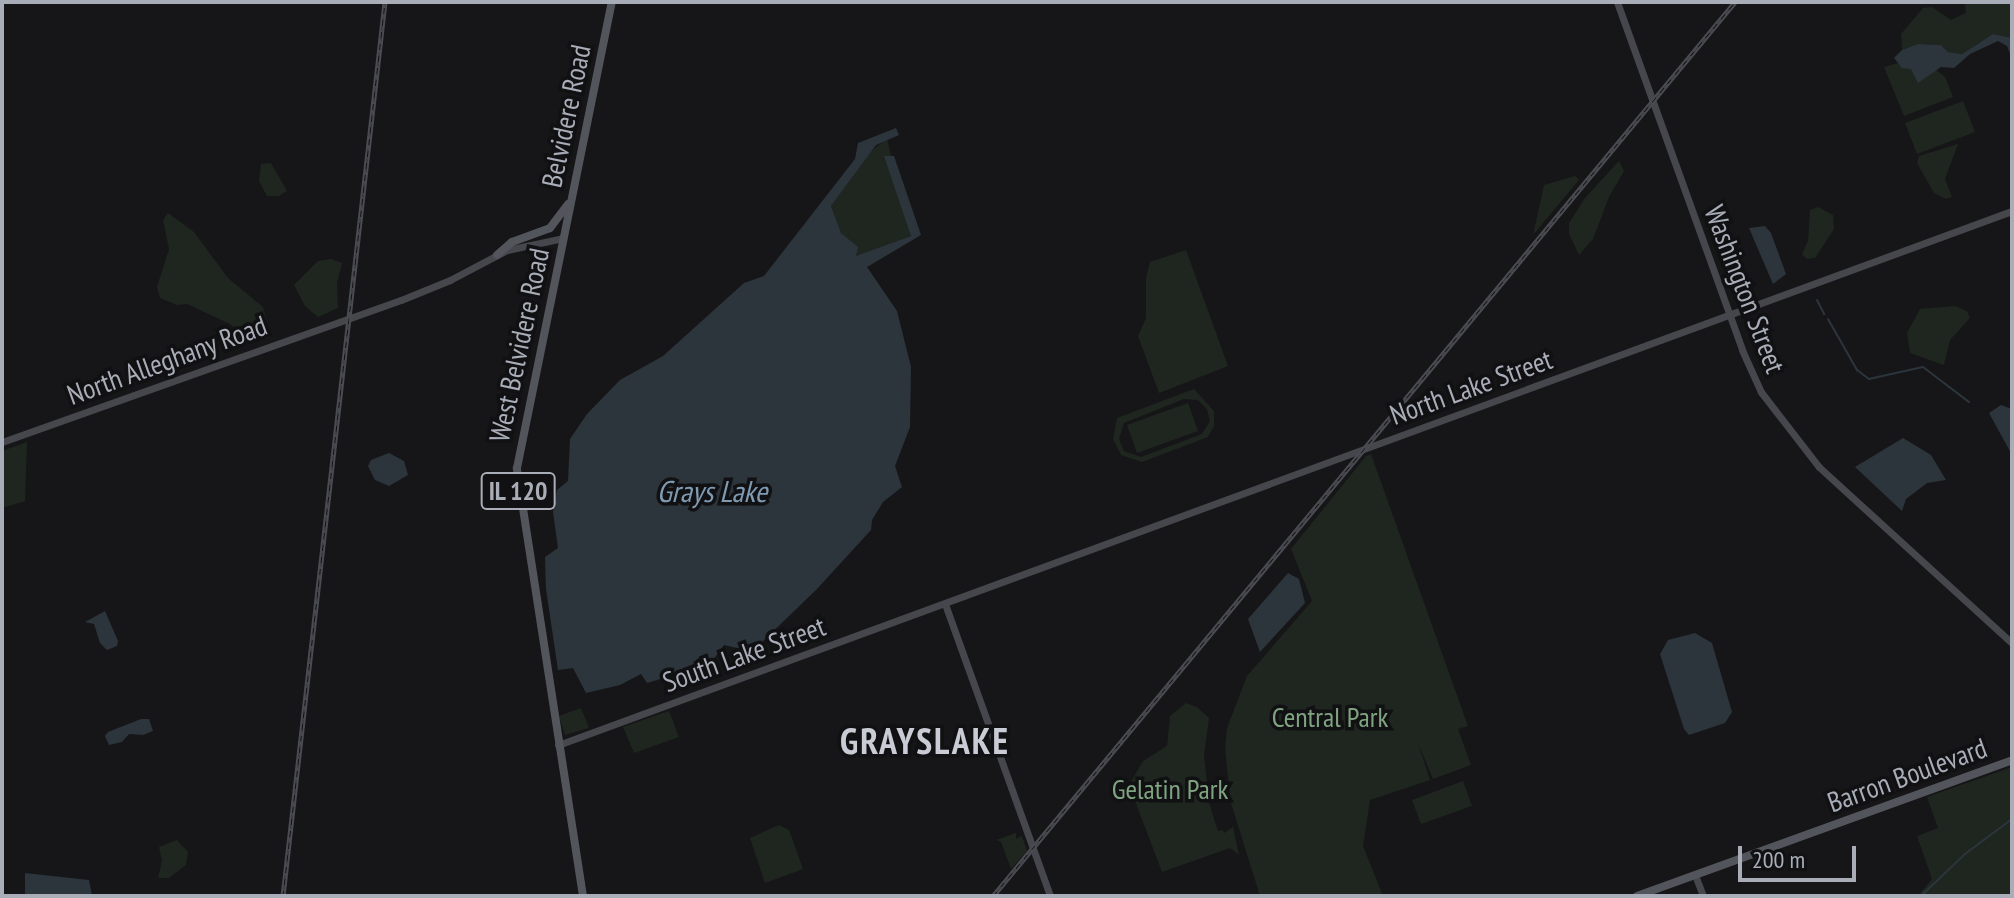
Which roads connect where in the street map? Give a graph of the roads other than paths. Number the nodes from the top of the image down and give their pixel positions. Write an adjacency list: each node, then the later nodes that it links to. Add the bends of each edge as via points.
1 (612, 2): 3 (main road, Belvidere Road / IL 120)
2 (1617, 2): 7 (street, Washington Street)
3 (571, 200): 5 (main road, Belvidere Road / IL 120); 6 (main road, via 550,228 512,242)
4 (2012, 211): 7 (street, North Lake Street)
5 (563, 238): 6 (street, North Alleghany Road); 11 (main road, West Belvidere Road / IL 120, via 517,468)
6 (497, 255): 8 (street, North Alleghany Road, via 438,285)
7 (1729, 316): 9 (street, North Lake Street); 10 (street, Washington Street, via 1761,392 1803,449)
8 (2, 442)
9 (945, 604): 11 (street, South Lake Street); 15 (street)
10 (2012, 643)
11 (558, 745): 14 (main road, IL 120)
12 (2012, 760): 13 (main road, Barron Boulevard)
13 (1695, 875): 16 (main road, Barron Boulevard); 17 (street)
14 (583, 896)
15 (1050, 896)
16 (1637, 896)
17 (1703, 896)

